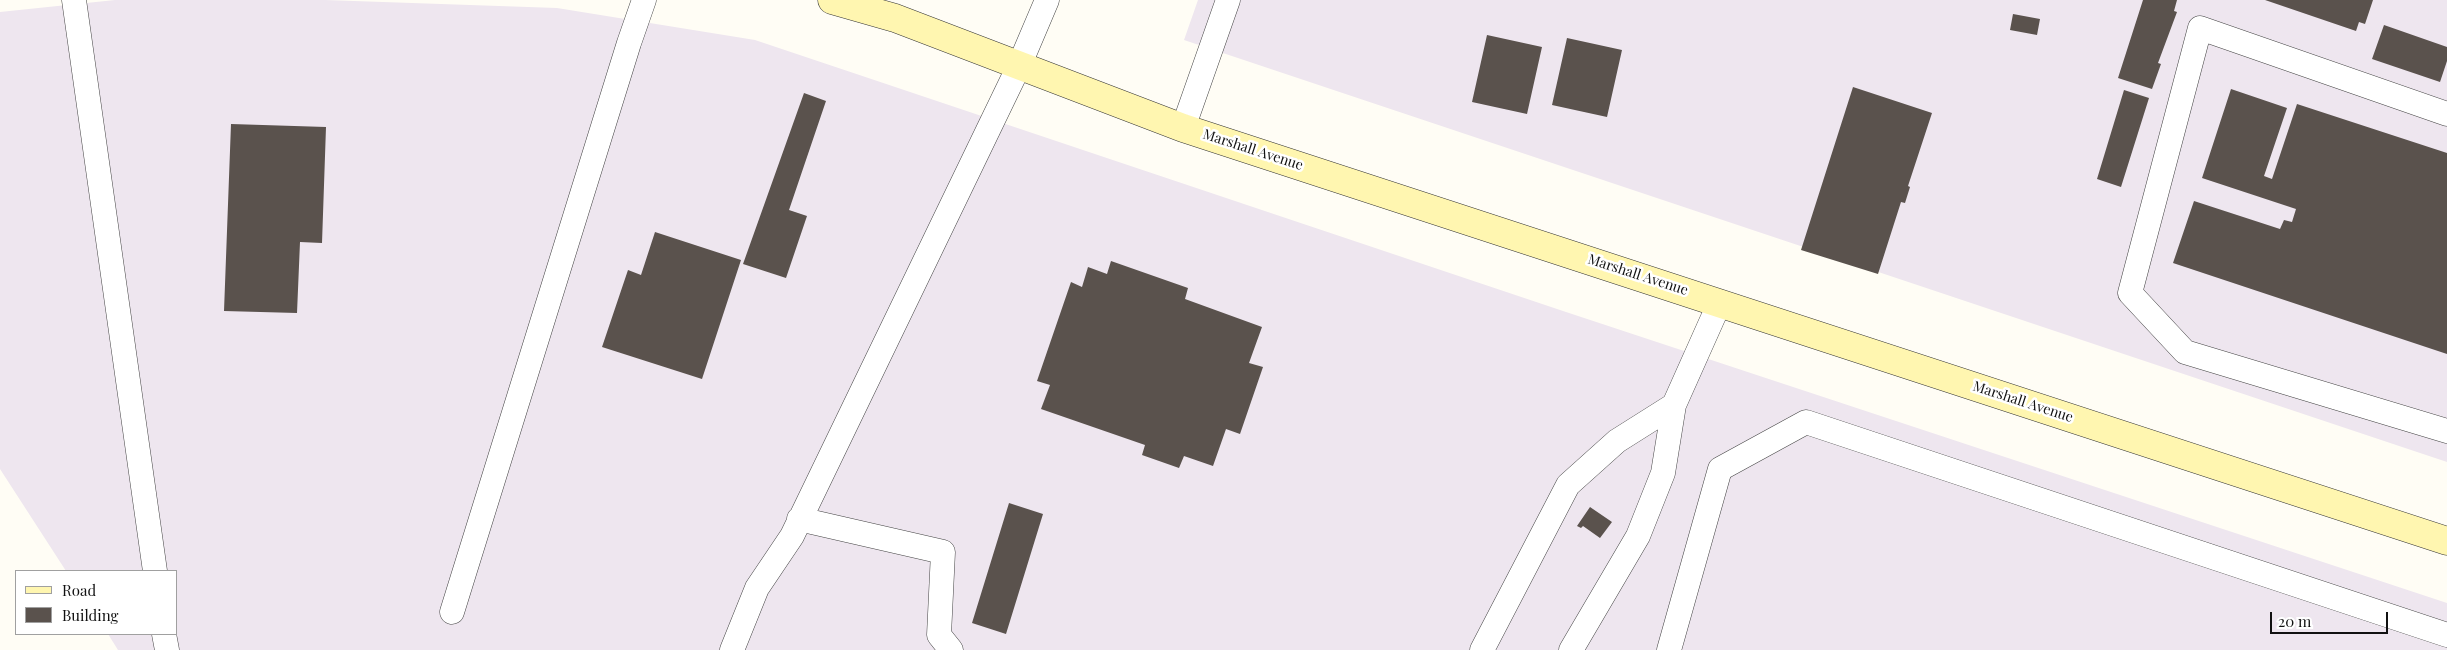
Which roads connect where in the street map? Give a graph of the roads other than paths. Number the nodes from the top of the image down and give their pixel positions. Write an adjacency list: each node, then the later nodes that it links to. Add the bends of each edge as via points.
1 (74, 0): 14 (lane)
2 (644, 0): 15 (lane)
3 (832, 0): 6 (street, Marshall Avenue, via 895,18)
4 (1048, 0): 6 (lane)
5 (1228, 0): 8 (lane)
6 (1019, 66): 8 (street, Marshall Avenue); 12 (lane)
7 (2447, 114): 11 (lane, via 2200,28 2130,293 2185,352)
8 (1183, 128): 9 (street, Marshall Avenue)
9 (1720, 302): 10 (lane); 13 (street, Marshall Avenue)
10 (1674, 406): 21 (lane, via 1617,441 1568,485); 22 (lane, via 1663,473 1638,536)
11 (2447, 431)
12 (799, 519): 19 (lane, via 792,536 757,588); 20 (lane, via 943,552 939,634)
13 (2447, 541)
14 (155, 570)
15 (452, 612)
16 (164, 635): 18 (lane)
17 (2447, 635): 23 (lane, via 1806,422 1720,468)
18 (166, 650)
19 (732, 650)
20 (951, 650)
21 (1482, 650)
22 (1571, 650)
23 (1669, 650)

